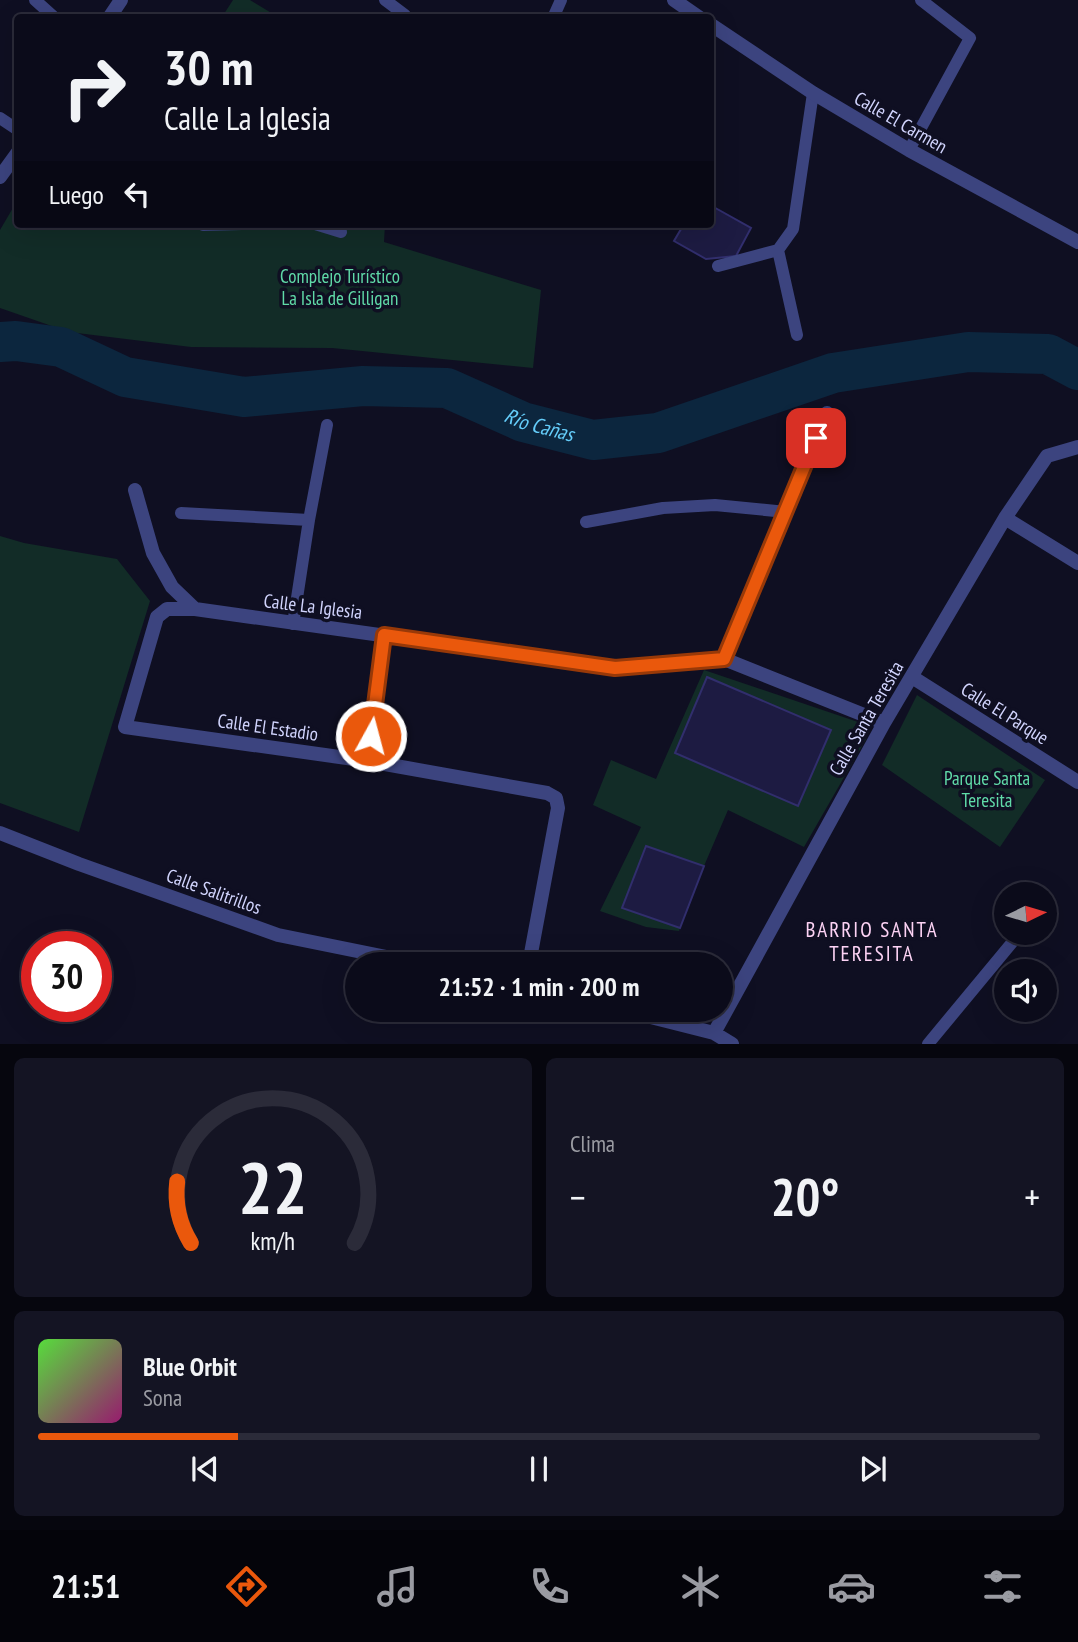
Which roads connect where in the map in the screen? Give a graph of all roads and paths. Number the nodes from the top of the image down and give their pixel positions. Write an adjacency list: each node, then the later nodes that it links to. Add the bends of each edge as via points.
1 (36, 0): 5 (lane)
2 (385, 0): 6 (lane)
3 (674, 0): 7 (street)
4 (921, 0): 10 (lane, via 970,38)
5 (51, 14)
6 (404, 14)
7 (694, 14)
8 (714, 27): 9 (street, Calle El Carmen)
9 (813, 93): 10 (street, Calle El Carmen); 16 (lane, via 793,229)
10 (909, 150): 15 (street, Calle El Carmen)
11 (14, 158): 12 (street)
12 (0, 177)
13 (328, 228): 14 (lane)
14 (341, 232)
15 (1078, 242)
16 (778, 250): 17 (lane); 18 (lane)
17 (718, 266)
18 (797, 335)
19 (827, 413): 23 (street)
20 (327, 425): 26 (lane)
21 (1078, 447): 25 (street, Calle Santa Teresita, via 1047,456)
22 (135, 490): 29 (street, via 153,553 172,586)
23 (786, 512): 27 (lane, via 689,506); 32 (street)
24 (181, 513): 26 (lane)
25 (1005, 518): 28 (street); 33 (street, Calle Santa Teresita)
26 (309, 520): 30 (lane)
27 (586, 522)
28 (1078, 563)
29 (195, 609): 30 (street, Calle La Iglesia); 35 (street, Calle El Estadio, via 167,610 157,617 125,727)
30 (293, 624): 31 (street, Calle La Iglesia)
31 (384, 635): 32 (street, Calle La Iglesia, via 615,668); 35 (street)
32 (724, 659): 34 (street, Calle La Iglesia)
33 (912, 677): 34 (street, Calle Santa Teresita); 36 (street, Calle El Parque)
34 (884, 723): 42 (street, Calle Santa Teresita)
35 (368, 761): 40 (street, Calle El Estadio, via 556,798 558,808)
36 (1078, 782)
37 (0, 833): 39 (street, Calle Salitrillos, via 278,934)
38 (1010, 945): 44 (lane)
39 (364, 952)
40 (531, 952)
41 (673, 1022): 42 (street)
42 (714, 1032): 43 (street)
43 (732, 1044)
44 (928, 1044)

